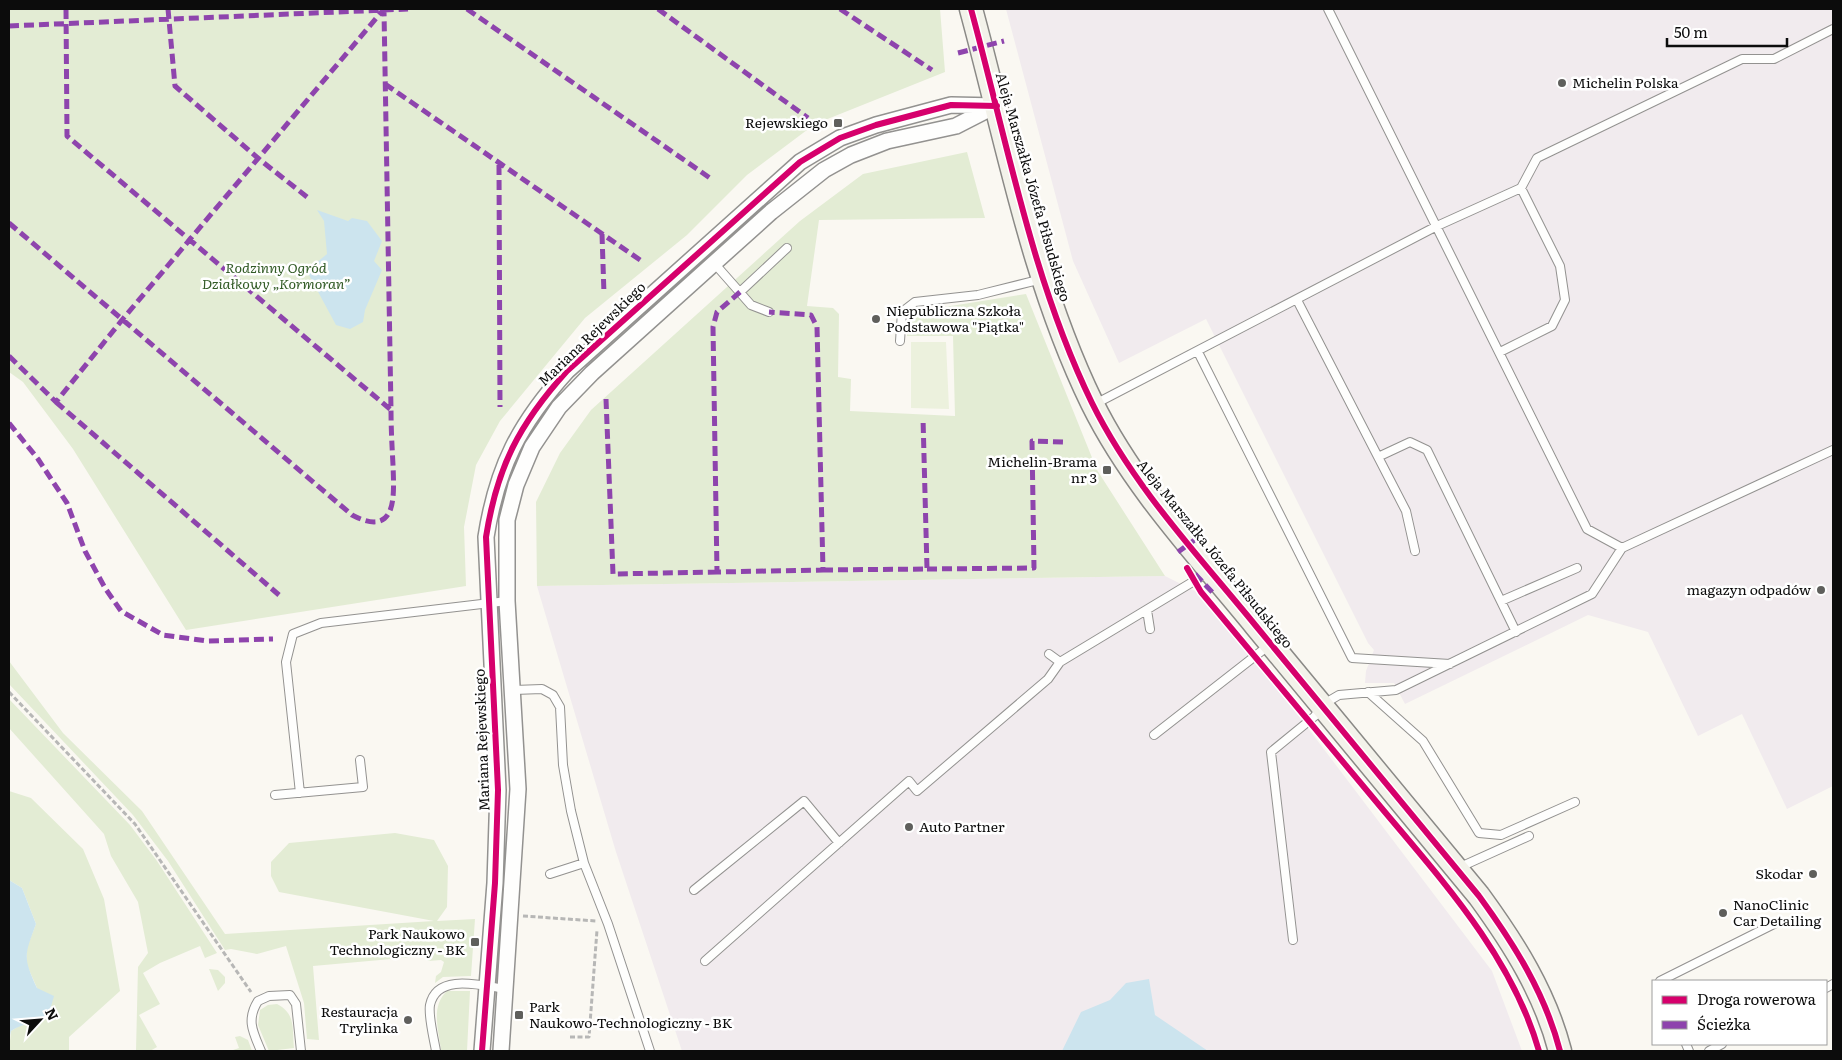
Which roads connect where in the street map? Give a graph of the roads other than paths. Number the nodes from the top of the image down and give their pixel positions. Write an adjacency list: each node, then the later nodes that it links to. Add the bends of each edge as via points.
1 (971, 9): 4 (street, Aleja Marszałka Józefa Piłsudskiego)
2 (1328, 9): 6 (lane)
3 (1833, 29): 5 (lane, via 1774,59 1742,59 1537,158)
4 (996, 106): 8 (street, Mariana Rejewskiego, via 956,126 887,141 824,170); 9 (street, Aleja Marszałka Józefa Piłsudskiego); 25 (street, Mariana Rejewskiego, via 951,105 862,129 824,146 780,179 566,371 515,440 500,474 486,537)
5 (1521, 188): 6 (lane); 15 (lane, via 1560,266 1565,300 1552,326)
6 (1437, 226): 11 (lane); 15 (lane)
7 (787, 248): 10 (lane)
8 (714, 263): 10 (lane); 23 (street, Mariana Rejewskiego, via 592,373 559,407 532,447 516,485 507,520)
9 (1044, 279): 13 (lane, via 978,295 915,302 902,312); 16 (street, Aleja Marszałka Józefa Piłsudskiego)
10 (740, 292): 12 (lane, via 751,305)
11 (1297, 300): 14 (lane); 18 (lane)
12 (769, 312)
13 (900, 341)
14 (1198, 352): 16 (lane); 32 (lane, via 1352,658)
15 (1500, 352): 19 (lane, via 1587,529)
16 (1093, 405): 22 (street, Aleja Marszałka Józefa Piłsudskiego, via 1132,472)
17 (1833, 450): 19 (lane)
18 (1380, 456): 20 (lane, via 1406,511); 24 (lane, via 1410,442 1427,450)
19 (1622, 548): 28 (lane, via 1592,594)
20 (1415, 552)
21 (1577, 568): 24 (lane)
22 (1211, 571): 26 (lane); 29 (street, Aleja Marszałka Józefa Piłsudskiego)
23 (507, 601): 25 (lane); 33 (street, Mariana Rejewskiego)
24 (1501, 601): 28 (lane)
25 (488, 603): 38 (lane, via 320,623 293,634 286,662); 51 (street, Mariana Rejewskiego, via 498,790 495,883)
26 (1146, 610): 27 (lane); 31 (lane)
27 (1150, 629)
28 (1516, 632): 32 (lane)
29 (1271, 644): 35 (street, Aleja Marszałka Józefa Piłsudskiego); 36 (lane)
30 (1049, 654): 31 (lane)
31 (1060, 662): 42 (lane, via 1048,679 917,791 908,781)
32 (1451, 664): 34 (lane, via 1396,690)
33 (514, 690): 43 (lane, via 542,689 553,695 560,707 570,811); 52 (street, Mariana Rejewskiego, via 518,789)
34 (1368, 692): 35 (lane, via 1339,694); 40 (lane, via 1423,741 1479,833 1502,835)
35 (1322, 705): 44 (street, Aleja Marszałka Józefa Piłsudskiego); 48 (lane, via 1315,716 1270,752)
36 (1154, 735)
37 (360, 760): 38 (lane, via 363,787)
38 (300, 793): 39 (lane)
39 (275, 795)
40 (1575, 802)
41 (1529, 836): 44 (lane)
42 (838, 843): 46 (lane, via 804,801); 49 (lane)
43 (584, 863): 45 (lane); 59 (lane)
44 (1456, 869): 60 (street, Aleja Marszałka Józefa Piłsudskiego, via 1510,938 1545,1006)
45 (550, 874)
46 (694, 890)
47 (1774, 924): 50 (lane)
48 (1293, 940)
49 (705, 961)
50 (1662, 980)
51 (486, 987): 52 (lane); 56 (lane, via 448,984 436,993 430,1005); 57 (street, Mariana Rejewskiego)
52 (506, 989): 58 (street, Mariana Rejewskiego)
53 (1720, 1045): 61 (lane)
54 (261, 1051): 55 (lane, via 250,1022 252,1010 258,1000 290,995 296,1004)
55 (301, 1051)
56 (436, 1051)
57 (482, 1051)
58 (501, 1051)
59 (650, 1051)
60 (1560, 1051)
61 (1709, 1051)

